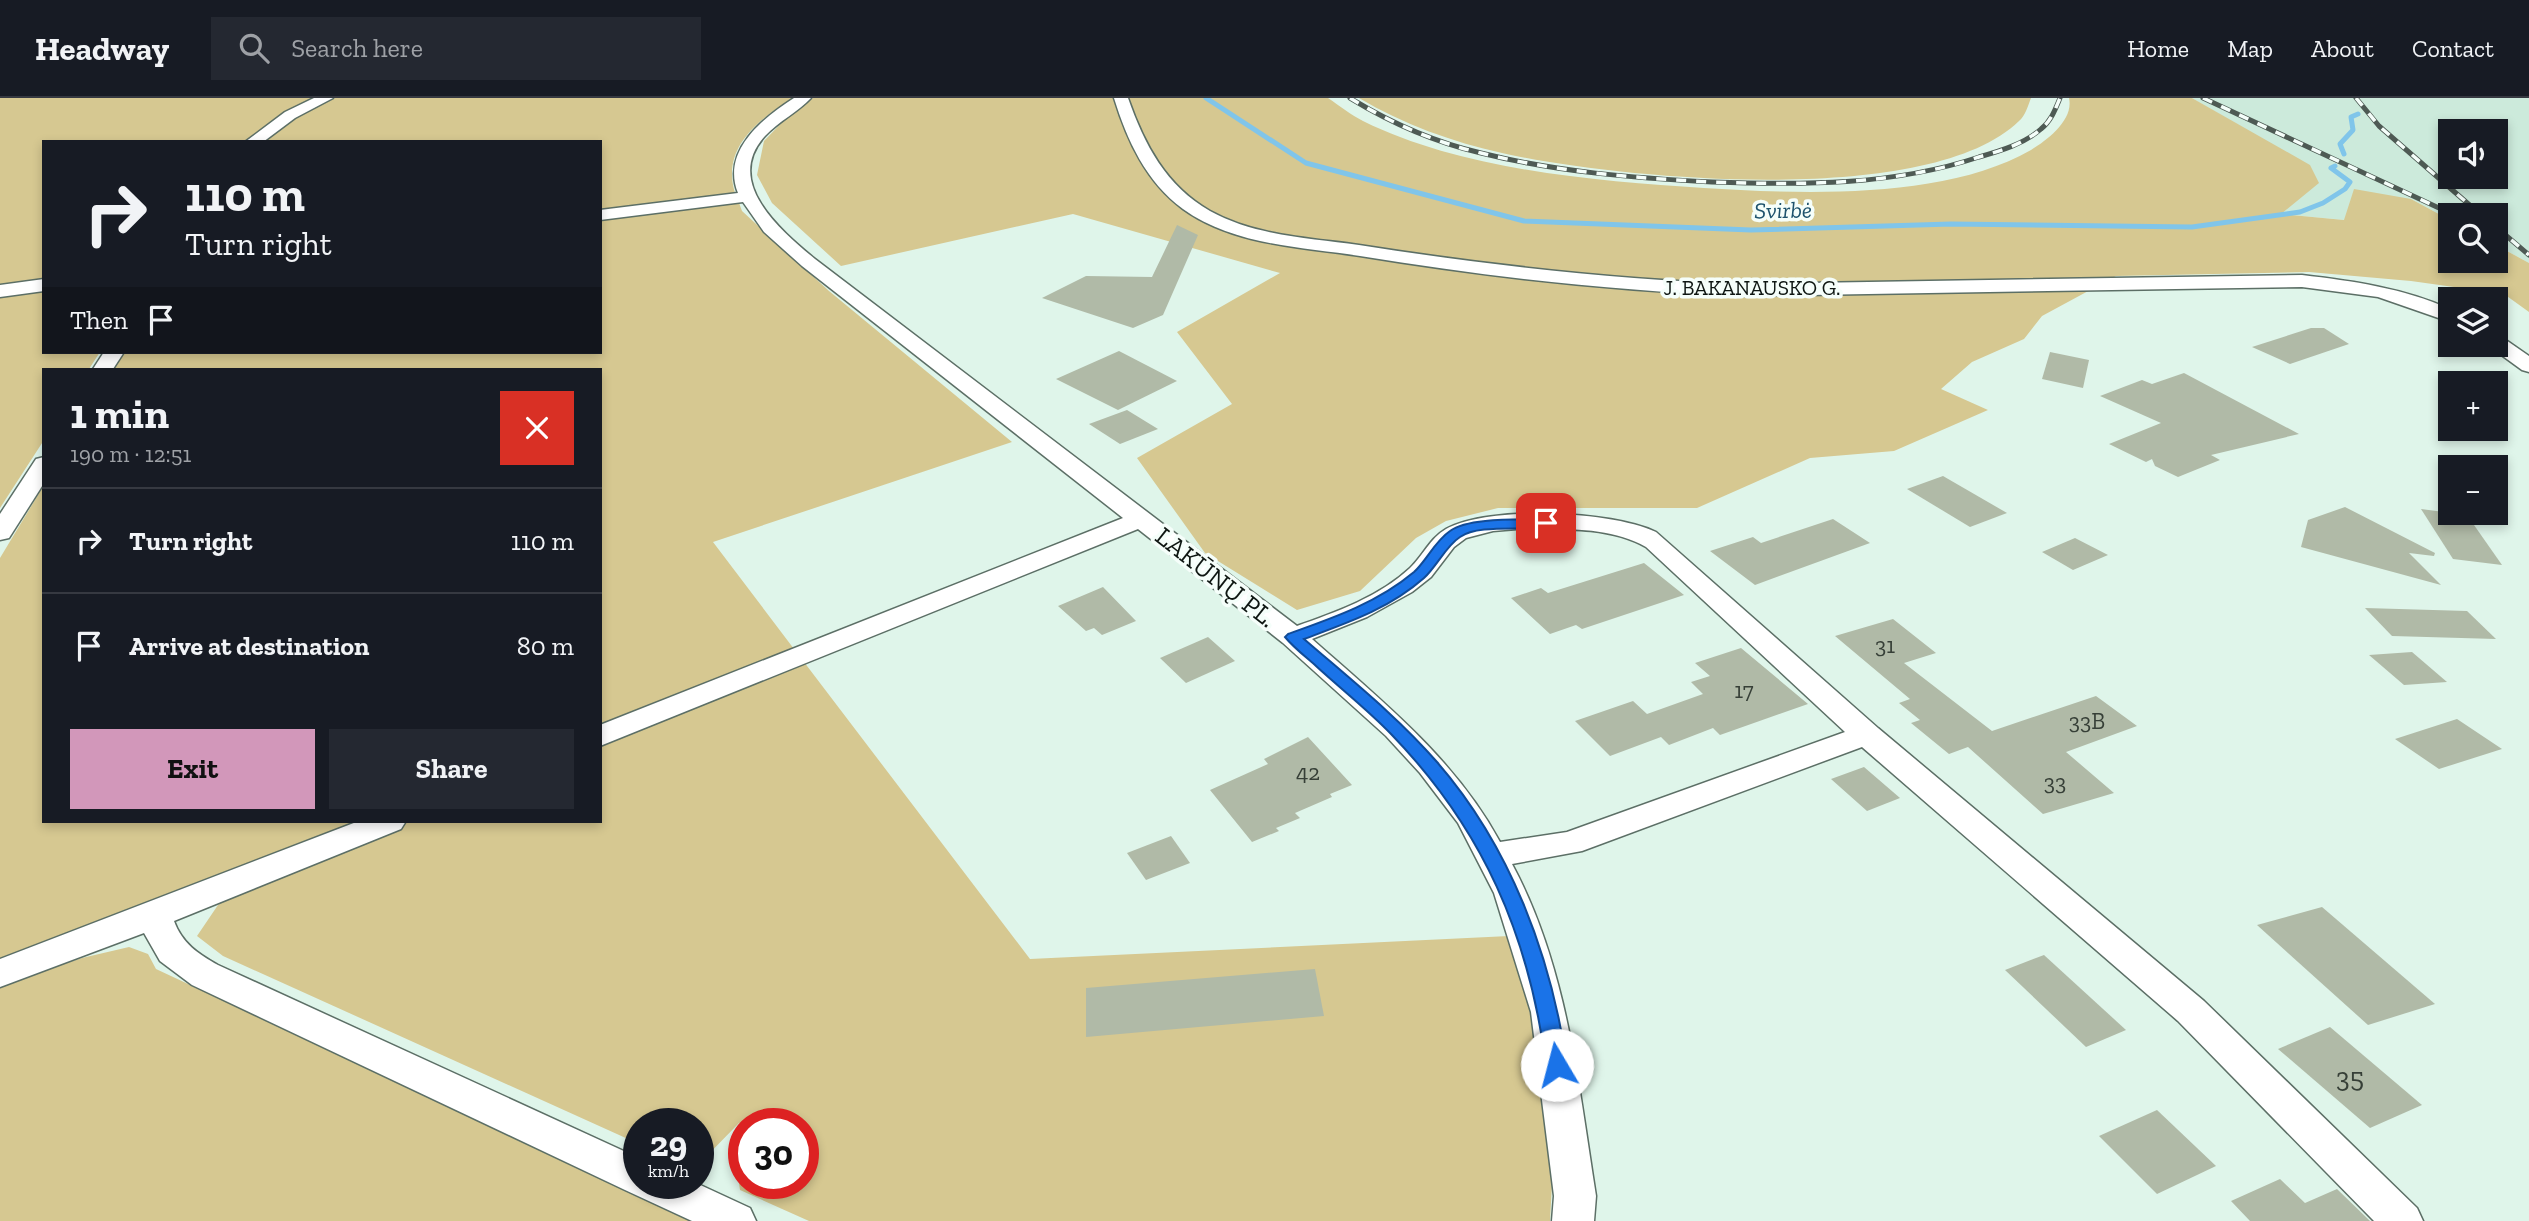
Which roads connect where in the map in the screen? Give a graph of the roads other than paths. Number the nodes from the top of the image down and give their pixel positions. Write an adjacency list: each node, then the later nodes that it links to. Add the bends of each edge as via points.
1 (326, 98): 4 (street, via 290,115)
2 (804, 98): 5 (street, via 776,117 747,149 742,171)
3 (1121, 98): 9 (street, J. BAKANAUSKO G., via 1146,162 1188,205 1207,216 1247,231 1418,261 1670,288 1745,290 2302,281 2372,290)
4 (256, 140)
5 (746, 197): 6 (street); 13 (street, LAKŪNŲ PL., via 769,228 811,264)
6 (602, 215)
7 (42, 285): 8 (street)
8 (0, 291)
9 (2438, 312)
10 (2508, 351): 11 (street)
11 (2529, 366)
12 (42, 467): 14 (street)
13 (1142, 519): 15 (street, LAKŪNŲ PL.); 16 (street)
14 (0, 533)
15 (1293, 637): 17 (street, via 1359,613 1394,594 1421,573 1455,534 1471,528 1598,524 1635,531 1656,542); 19 (street, LAKŪNŲ PL., via 1431,766 1471,818)
16 (602, 735)
17 (1867, 736): 19 (street, via 1571,843); 26 (street, via 2190,1011)
18 (385, 823): 20 (street)
19 (1491, 855): 25 (street, LAKŪNŲ PL., via 1511,893 1549,1012 1575,1196)
20 (155, 915): 21 (street); 22 (street, via 166,945 177,959 205,975)
21 (0, 973)
22 (623, 1170)
23 (687, 1199): 24 (street)
24 (734, 1221)
25 (1573, 1221)
26 (2402, 1221)

